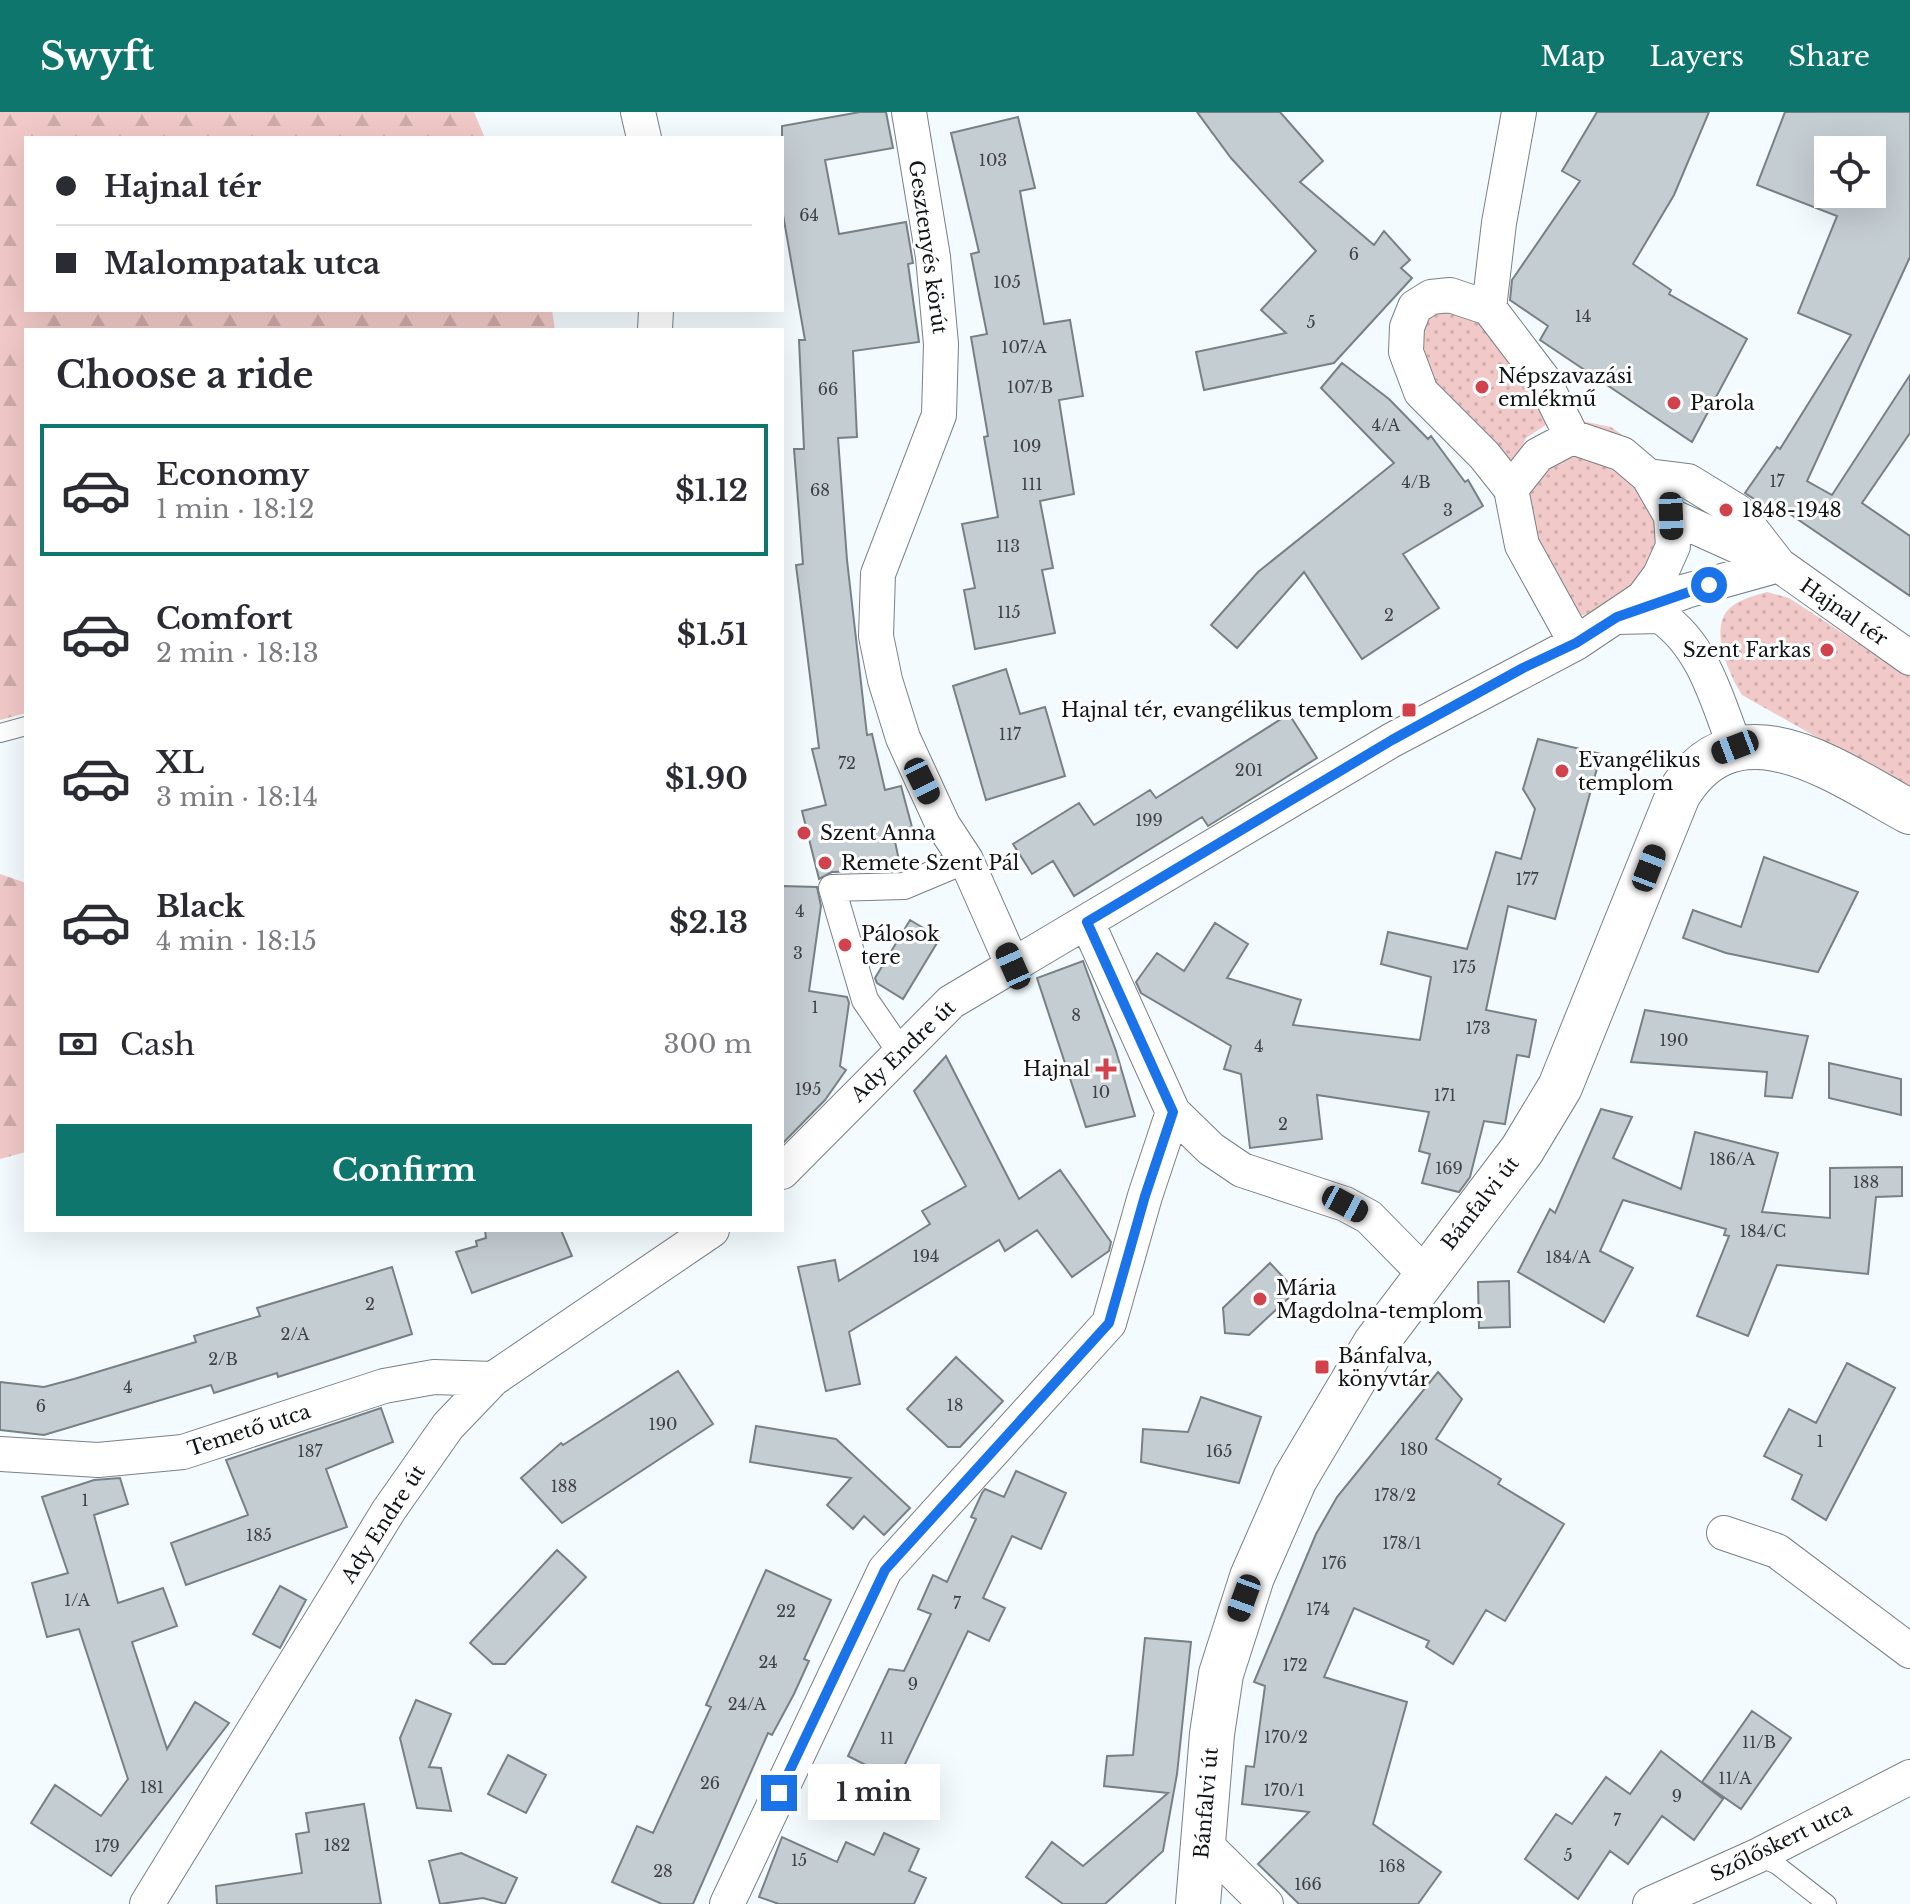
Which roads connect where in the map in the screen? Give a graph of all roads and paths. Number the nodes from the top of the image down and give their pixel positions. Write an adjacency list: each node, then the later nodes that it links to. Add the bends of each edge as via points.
1 (638, 112): 4 (street)
2 (909, 112): 20 (street, Gesztenyés körút, via 933,257 941,344 939,415 878,574 876,636 903,738 943,825)
3 (1519, 112): 5 (street)
4 (644, 136)
5 (1489, 308): 6 (street, via 1543,379); 8 (street, via 1450,295 1431,297 1415,307 1406,352 1421,392)
6 (1572, 437): 7 (street, Hajnal tér, via 1622,454); 8 (street, via 1538,455)
7 (1648, 476): 9 (street, Hajnal tér); 10 (street, Hajnal tér, via 1688,481 1737,511)
8 (1511, 489): 13 (street, via 1522,545)
9 (1672, 531): 10 (street); 11 (street, Hajnal tér); 12 (street, via 1653,586)
10 (1779, 565): 11 (street, Hajnal tér); 14 (street, Hajnal tér)
11 (1686, 591): 12 (street, Hajnal tér); 15 (street, Hajnal tér)
12 (1617, 617): 13 (street, Ady Endre út); 15 (street, via 1660,616)
13 (1576, 643): 21 (street, Ady Endre út, via 1392,740)
14 (1910, 658)
15 (1701, 662): 18 (street)
16 (24, 727): 17 (lane)
17 (0, 733)
18 (1735, 747): 19 (street, via 1767,746 1793,753); 27 (street, Bánfalvi út, via 1711,756 1691,773 1678,795 1560,1087 1522,1150)
19 (1910, 812)
20 (966, 860): 22 (street, Gesztenyés körút); 23 (street, via 904,886 832,888 865,1000)
21 (1087, 922): 22 (street, Ady Endre út); 24 (street)
22 (1013, 966): 23 (street, Ady Endre út, via 951,1002)
23 (900, 1051): 25 (street, Ady Endre út)
24 (1173, 1112): 27 (street, via 1242,1170 1369,1217); 36 (street, via 1109,1323 885,1570)
25 (784, 1170)
26 (709, 1232): 28 (street, Ady Endre út)
27 (1425, 1274): 33 (street, Bánfalvi út, via 1331,1414 1295,1479 1252,1577 1221,1674)
28 (493, 1379): 29 (street, Temető utca, via 434,1377 384,1386 183,1452 98,1460); 35 (street, Ady Endre út, via 448,1426 389,1510)
29 (0, 1454)
30 (1724, 1533): 31 (street, via 1777,1551)
31 (1910, 1651)
32 (1910, 1777): 34 (street, Szőlőskert utca)
33 (1202, 1841): 37 (street, Bánfalvi út); 38 (street)
34 (1757, 1856): 39 (street, Szőlőskert utca); 40 (lane)
35 (147, 1904)
36 (727, 1904)
37 (1198, 1904)
38 (1266, 1904)
39 (1650, 1904)
40 (1827, 1904)

